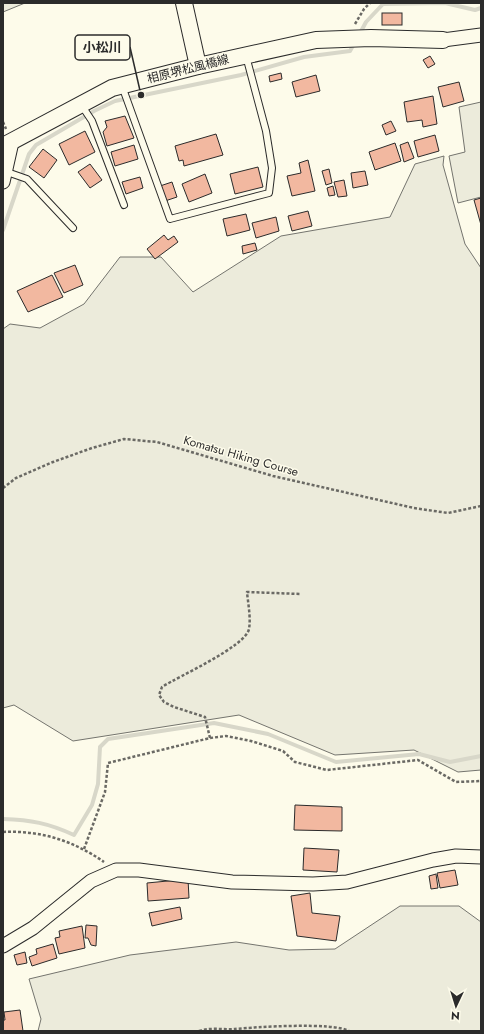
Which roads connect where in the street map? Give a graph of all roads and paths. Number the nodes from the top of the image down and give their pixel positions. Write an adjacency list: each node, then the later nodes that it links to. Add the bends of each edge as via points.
1 (184, 3): 7 (street)
2 (370, 3): 4 (path)
3 (481, 35): 5 (street)
4 (346, 39): 5 (street, 相原堺松風橋線); 6 (street, 相原堺松風橋線, via 296,43)
5 (443, 40)
6 (247, 61): 7 (street, 相原堺松風橋線); 8 (lane, via 266,131 272,168 269,193 170,219)
7 (198, 66): 8 (street, 相原堺松風橋線)
8 (124, 91): 9 (street, 相原堺松風橋線, via 112,88)
9 (84, 108): 10 (street, 相原堺松風橋線); 12 (lane, via 92,120)
10 (8, 144): 11 (street, 相原堺松風橋線)
11 (8, 176): 13 (lane, via 27,179)
12 (124, 205)
13 (74, 228)
14 (3, 488): 15 (path, Komatsu Hiking Course, via 16,478 53,462 124,439 157,442 273,476 414,508 448,513)
15 (481, 506)
16 (300, 594): 17 (path, via 247,592 249,630 243,638 209,662 162,687 159,695 164,702 205,718)
17 (210, 738): 18 (path, via 226,736 251,741 283,751 295,762 327,770 418,760 456,782); 20 (path, via 108,763 105,792)
18 (481, 781)
19 (3, 832): 20 (path, via 46,835)
20 (84, 849): 22 (path)
21 (481, 857): 22 (street, via 456,856 347,882 313,884 232,882 139,870)
22 (116, 870): 23 (street, via 91,881 33,928)
23 (3, 946)
24 (198, 1031): 25 (path, via 207,1028 235,1029 252,1026 321,1027)
25 (349, 1031)

